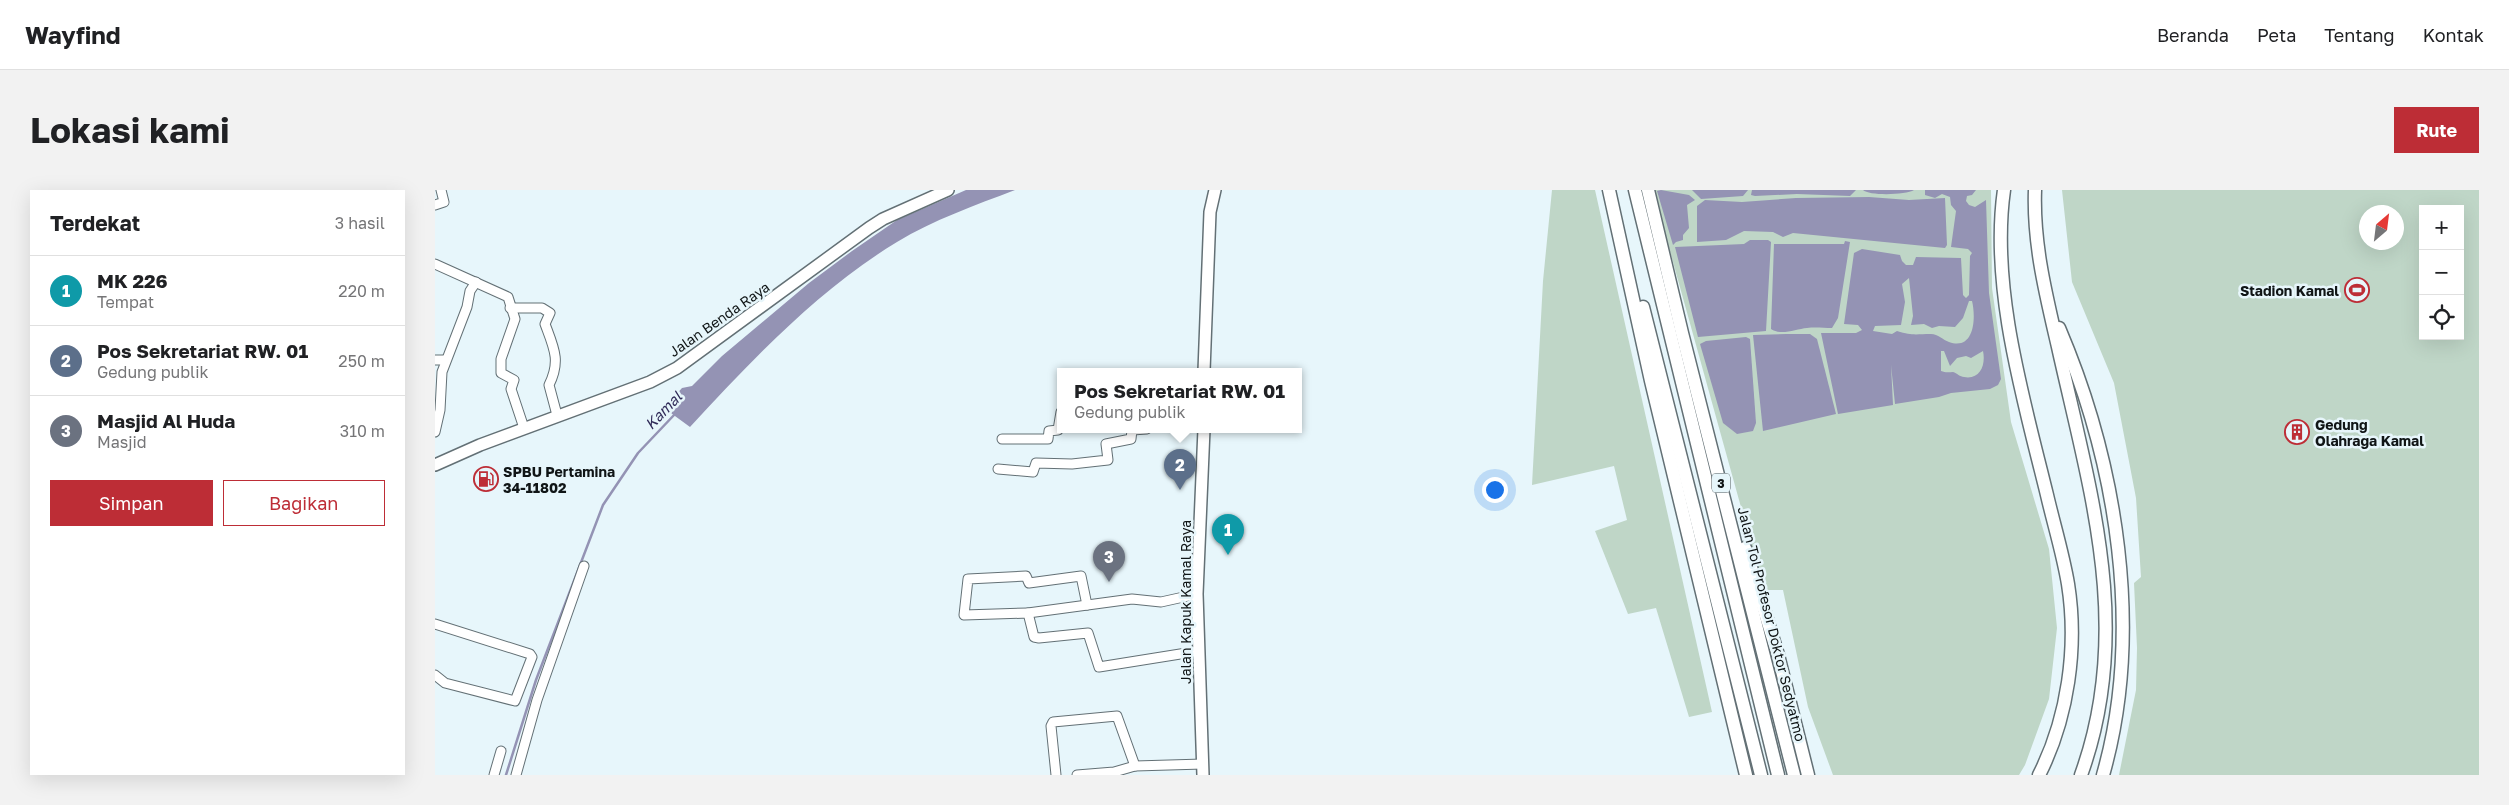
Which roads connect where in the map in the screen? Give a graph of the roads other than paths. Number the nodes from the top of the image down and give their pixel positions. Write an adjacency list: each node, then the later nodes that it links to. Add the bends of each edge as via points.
1 (441, 190): 9 (street, via 444,202)
2 (949, 190): 19 (main road, Jalan Benda Raya, via 869,228 677,368 650,382)
3 (1215, 190): 17 (main road, via 1210,212)
4 (1609, 190): 10 (highway)
5 (1635, 190): 45 (highway, 3)
6 (1648, 190): 28 (highway, Jalan Tol Profesor Doktor Sedyatmo / 3, via 1681,333)
7 (2004, 190): 48 (highway, via 2001,210 2003,285 2032,435 2068,584 2072,629 2063,710)
8 (2035, 190): 13 (highway)
9 (435, 205)
10 (1620, 235): 43 (highway, via 1651,381); 44 (highway, via 1651,338)
11 (435, 264): 12 (street)
12 (476, 282): 14 (street, via 507,295); 16 (street)
13 (2043, 283): 49 (highway, via 2105,576 2104,678 2095,734); 50 (highway, via 2077,371 2092,422 2111,506 2120,567 2123,618 2121,683 2117,720)
14 (510, 308): 19 (street, via 542,308 550,313 545,324 556,352 556,372 549,385); 20 (street, via 515,319 501,359 501,373 514,380 511,389)
15 (435, 360): 16 (street)
16 (445, 360): 18 (street)
17 (1204, 368)
18 (437, 409): 22 (street)
19 (557, 415): 20 (main road, Jalan Benda Raya, via 541,428)
20 (524, 428): 26 (main road, Jalan Benda Raya)
21 (1057, 430): 25 (street, via 1049,431 1048,439)
22 (435, 432)
23 (1132, 433): 27 (street, via 1131,438 1106,444 1107,460 1037,463 1033,472)
24 (1204, 433): 30 (main road, Jalan Kapuk Kamal Raya)
25 (1002, 439)
26 (436, 462)
27 (998, 468)
28 (1719, 475): 46 (highway, Jalan Tol Profesor Doktor Sedyatmo / 3); 47 (highway, via 1766,613)
29 (584, 566): 40 (street, via 537,700)
30 (1197, 594): 31 (street, via 1161,602 1132,599); 34 (main road, Jalan Kapuk Kamal Raya)
31 (1087, 605): 32 (street); 32 (street, via 1081,576 1029,583 1026,576 968,578 965,616)
32 (1027, 613): 34 (street, via 1034,637 1089,633 1099,667)
33 (435, 624): 35 (street, via 532,657 515,701 445,683)
34 (1199, 651): 38 (main road, Jalan Kapuk Kamal Raya)
35 (435, 675)
36 (501, 751): 39 (street)
37 (1135, 766): 38 (street); 41 (street, via 1117,716 1053,722); 42 (street, via 1114,772)
38 (1203, 770)
39 (494, 775)
40 (516, 775)
41 (1056, 775)
42 (1077, 775)
43 (1746, 775)
44 (1761, 775)
45 (1778, 775)
46 (1793, 775)
47 (1808, 775)
48 (2039, 775)
49 (2081, 775)
50 (2103, 775)

